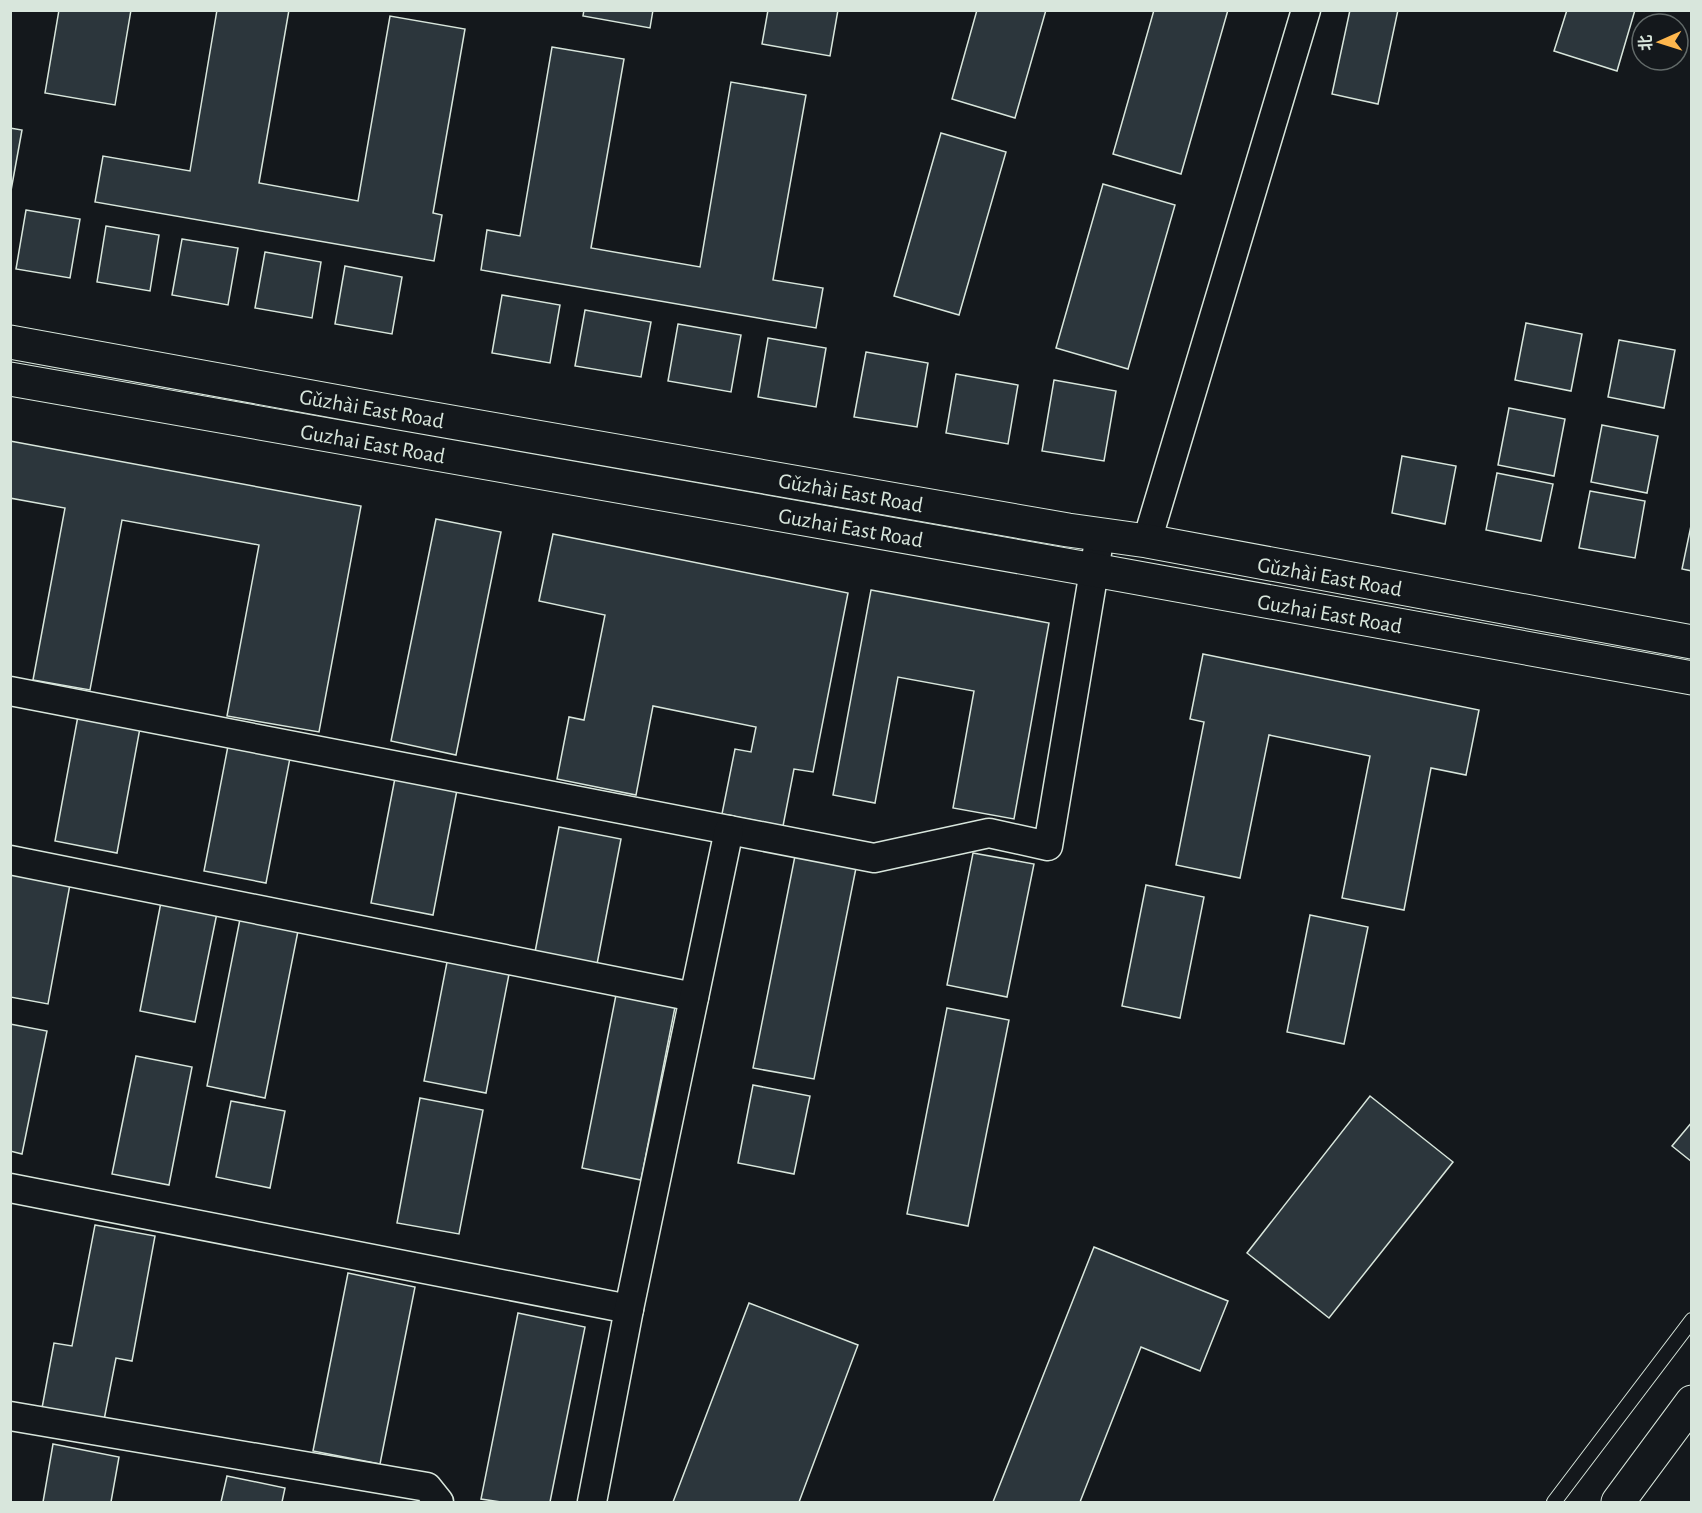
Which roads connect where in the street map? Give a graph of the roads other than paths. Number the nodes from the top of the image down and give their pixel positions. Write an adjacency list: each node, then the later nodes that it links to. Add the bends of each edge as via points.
1 (1306, 10): 5 (street)
2 (10, 342): 4 (main road, Gǔzhài East Road)
3 (10, 379): 6 (main road, Guzhai East Road)
4 (1100, 535): 5 (main road, Gǔzhài East Road); 6 (street)
5 (1147, 541): 7 (main road, Gǔzhài East Road)
6 (1094, 570): 8 (main road, Guzhai East Road); 10 (street, via 1048,846 989,833 874,858)
7 (1692, 642)
8 (1692, 678)
9 (10, 691): 10 (street)
10 (729, 830): 12 (street)
11 (10, 860): 12 (street)
12 (694, 998): 14 (street)
13 (10, 1188): 14 (street)
14 (629, 1309): 19 (street)
15 (1692, 1320): 20 (lane)
16 (1692, 1402): 21 (main road)
17 (10, 1416): 18 (street, via 427,1487)
18 (439, 1503)
19 (592, 1503)
20 (1554, 1503)
21 (1618, 1503)

